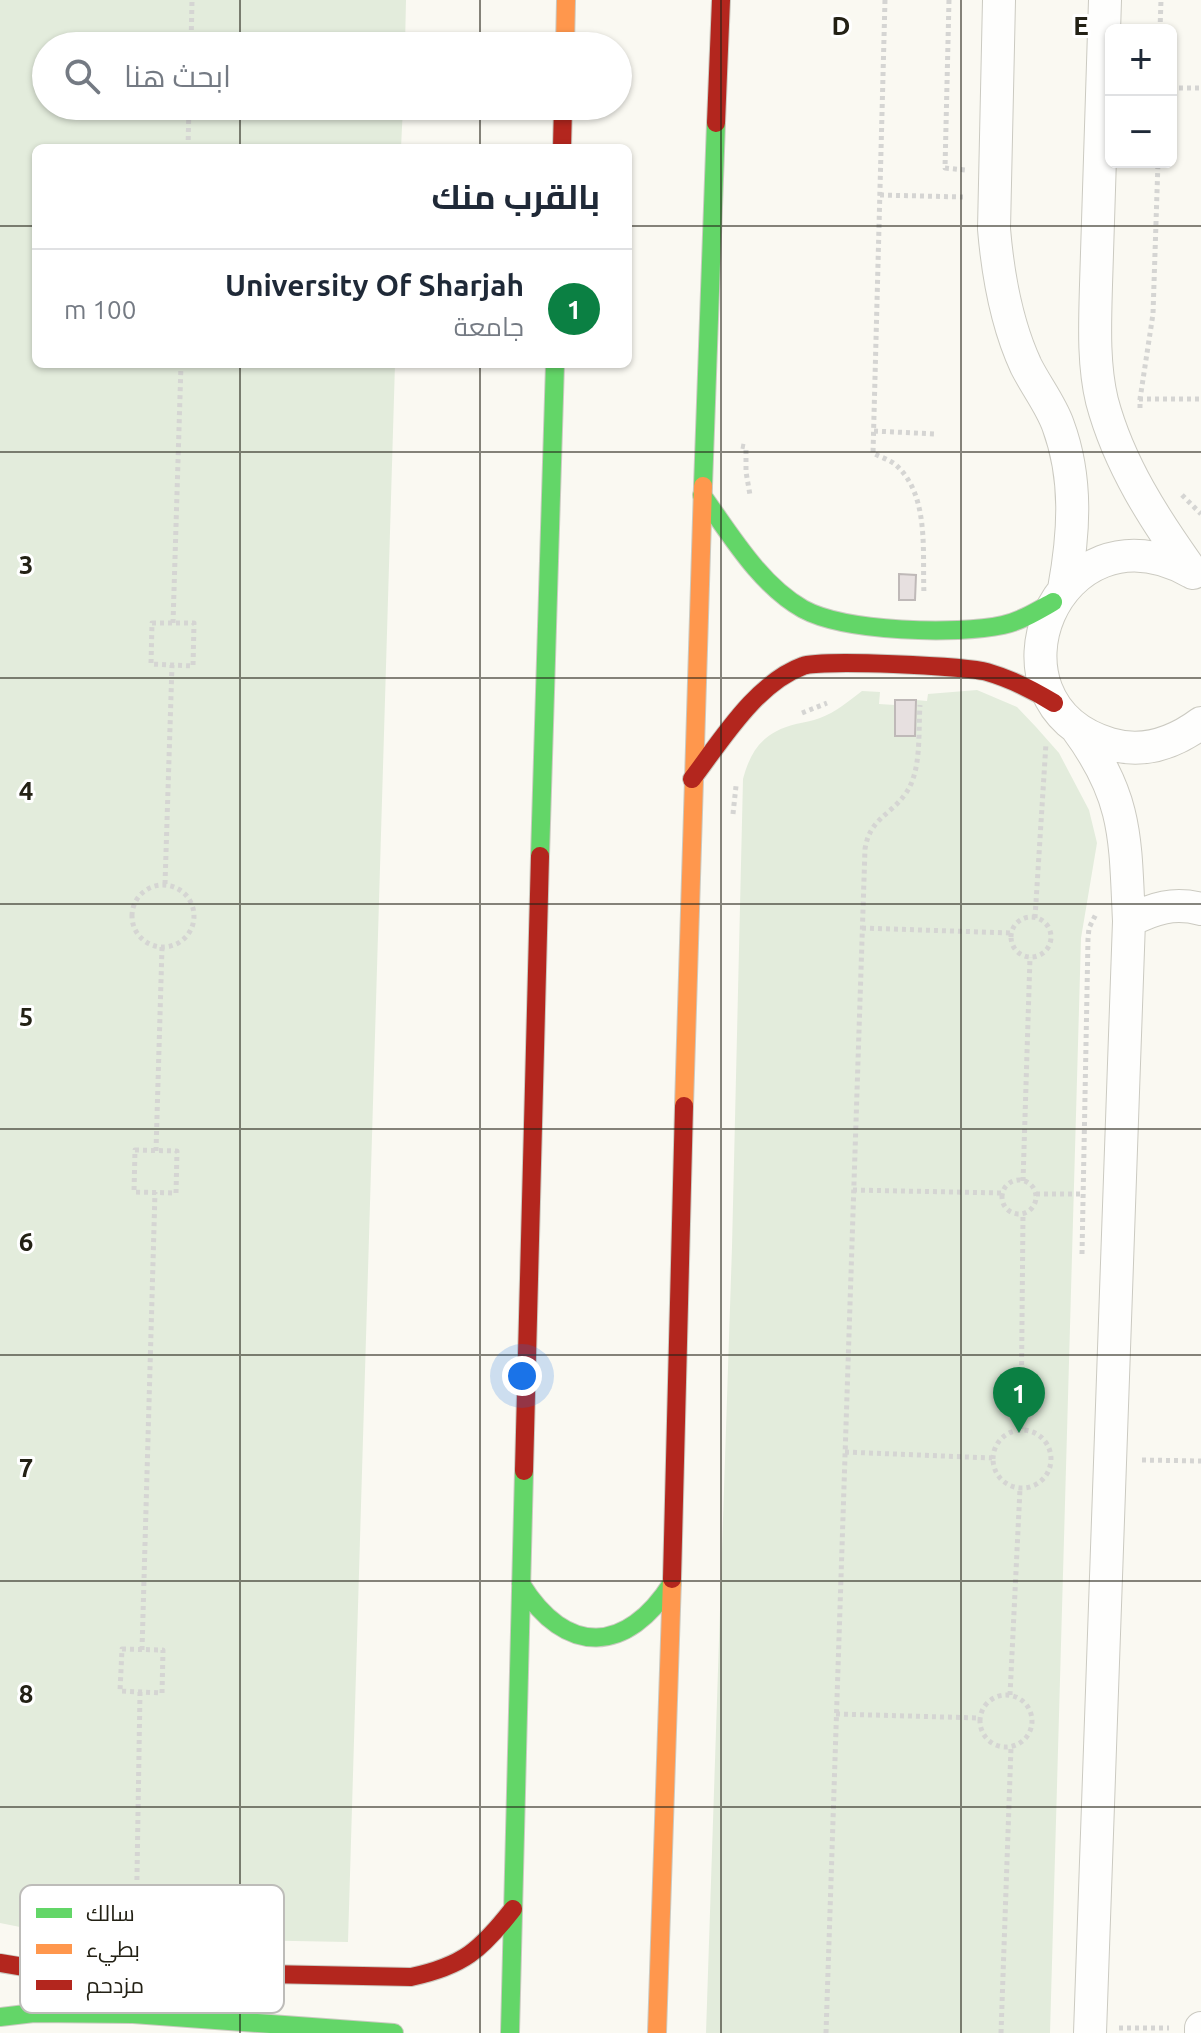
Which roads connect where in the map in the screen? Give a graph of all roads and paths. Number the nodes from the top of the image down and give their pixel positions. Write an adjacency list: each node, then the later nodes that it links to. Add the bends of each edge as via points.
1 (192, 0): 10 (path)
2 (566, 0): 11 (street)
3 (721, 0): 30 (street)
4 (885, 0): 20 (path)
5 (949, 0): 19 (path, via 945,168)
6 (999, 0): 36 (street, via 997,264 1013,331 1058,423 1069,464 1072,547)
7 (1105, 0): 24 (street, via 1096,285)
8 (1161, 0): 9 (path)
9 (1160, 24)
10 (191, 32)
11 (565, 32)
12 (1177, 88): 13 (path)
13 (1201, 88)
14 (189, 120): 16 (path)
15 (563, 120): 17 (street)
16 (188, 144)
17 (562, 144)
18 (1158, 168): 25 (path, via 1153,314)
19 (971, 170)
20 (880, 195): 21 (path); 28 (path)
21 (973, 197)
22 (181, 368): 39 (path)
23 (555, 368): 78 (street)
24 (1102, 399): 25 (path); 35 (street, via 1139,491)
25 (1140, 399): 26 (path); 27 (path)
26 (1201, 399)
27 (1141, 421)
28 (874, 431): 29 (path); 37 (path, via 873,453 896,464 916,495)
29 (936, 434)
30 (706, 442): 32 (street); 33 (path, via 746,447)
31 (1177, 490): 34 (path)
32 (702, 495): 38 (street, via 750,559); 49 (street)
33 (753, 502)
34 (1201, 514)
35 (1197, 577): 36 (street, via 1166,560 1136,555 1096,564)
36 (1058, 595): 40 (street, via 1005,625); 47 (street, via 1044,621 1040,663)
37 (925, 607)
38 (804, 609): 40 (street, via 846,624); 41 (street, via 810,623)
39 (173, 623): 42 (path, via 152,623 151,664); 42 (path, via 194,623 193,666)
40 (945, 628): 43 (street)
41 (808, 651): 43 (street, via 851,663); 49 (street, via 745,708)
42 (172, 665): 52 (path)
43 (946, 667): 47 (street, via 1009,678 1032,689)
44 (921, 693): 57 (path, via 914,776 906,794 867,836)
45 (832, 701): 46 (path)
46 (795, 715)
47 (1059, 720): 48 (street, via 1096,740 1140,748 1184,736); 55 (path); 56 (street, via 1097,756 1114,792 1124,830)
48 (1201, 723)
49 (692, 779): 77 (street)
50 (737, 780): 51 (path)
51 (733, 814)
52 (165, 884): 59 (path, via 190,898 195,917 181,942); 59 (path, via 138,896 131,915 137,934)
53 (1101, 905): 67 (path, via 1088,939)
54 (1201, 909): 56 (street, via 1175,905)
55 (1035, 918): 58 (path, via 1020,921); 60 (path, via 1044,922 1051,940 1039,956)
56 (1129, 921): 68 (street)
57 (862, 928): 58 (path); 63 (path)
58 (1011, 933): 60 (path, via 1014,950)
59 (162, 947): 61 (path)
60 (1030, 957): 62 (path)
61 (156, 1151): 64 (path, via 135,1150 134,1192); 64 (path, via 177,1151 176,1193)
62 (1023, 1181): 65 (path, via 1010,1183); 66 (path)
63 (853, 1190): 65 (path); 72 (path)
64 (155, 1192): 79 (path)
65 (1002, 1193): 69 (path, via 1007,1209)
66 (1036, 1194): 67 (path); 69 (path, via 1031,1210)
67 (1083, 1194): 68 (path); 70 (path)
68 (1120, 1194): 74 (street)
69 (1023, 1214): 71 (path)
70 (1082, 1256)
71 (1021, 1429): 73 (path, via 1001,1438); 76 (path, via 1044,1438 1052,1459 1042,1481)
72 (845, 1452): 73 (path); 82 (path)
73 (992, 1458): 76 (path, via 1000,1479)
74 (1110, 1459): 75 (path); 92 (street)
75 (1201, 1461)
76 (1020, 1489): 81 (path)
77 (672, 1583): 78 (street, via 653,1614 639,1625 588,1638 570,1634 540,1615); 95 (street)
78 (521, 1584): 86 (street)
79 (142, 1650): 80 (path, via 122,1649 120,1691); 80 (path, via 163,1650 162,1693)
80 (140, 1692): 85 (path)
81 (1010, 1695): 83 (path, via 987,1703); 84 (path, via 1020,1698 1032,1715 1028,1735)
82 (836, 1714): 83 (path); 96 (path)
83 (980, 1718): 84 (path, via 980,1728 992,1743)
84 (1011, 1747): 97 (path)
85 (137, 1885)
86 (513, 1909): 89 (street, via 470,1958 444,1971); 94 (street)
87 (0, 1963): 88 (street)
88 (20, 1966)
89 (284, 1981)
90 (0, 2017): 93 (street, via 34,2013 273,2018)
91 (1201, 2030): 92 (path)
92 (1090, 2031)
93 (394, 2033)
94 (510, 2033)
95 (657, 2033)
96 (826, 2033)
97 (1001, 2033)

